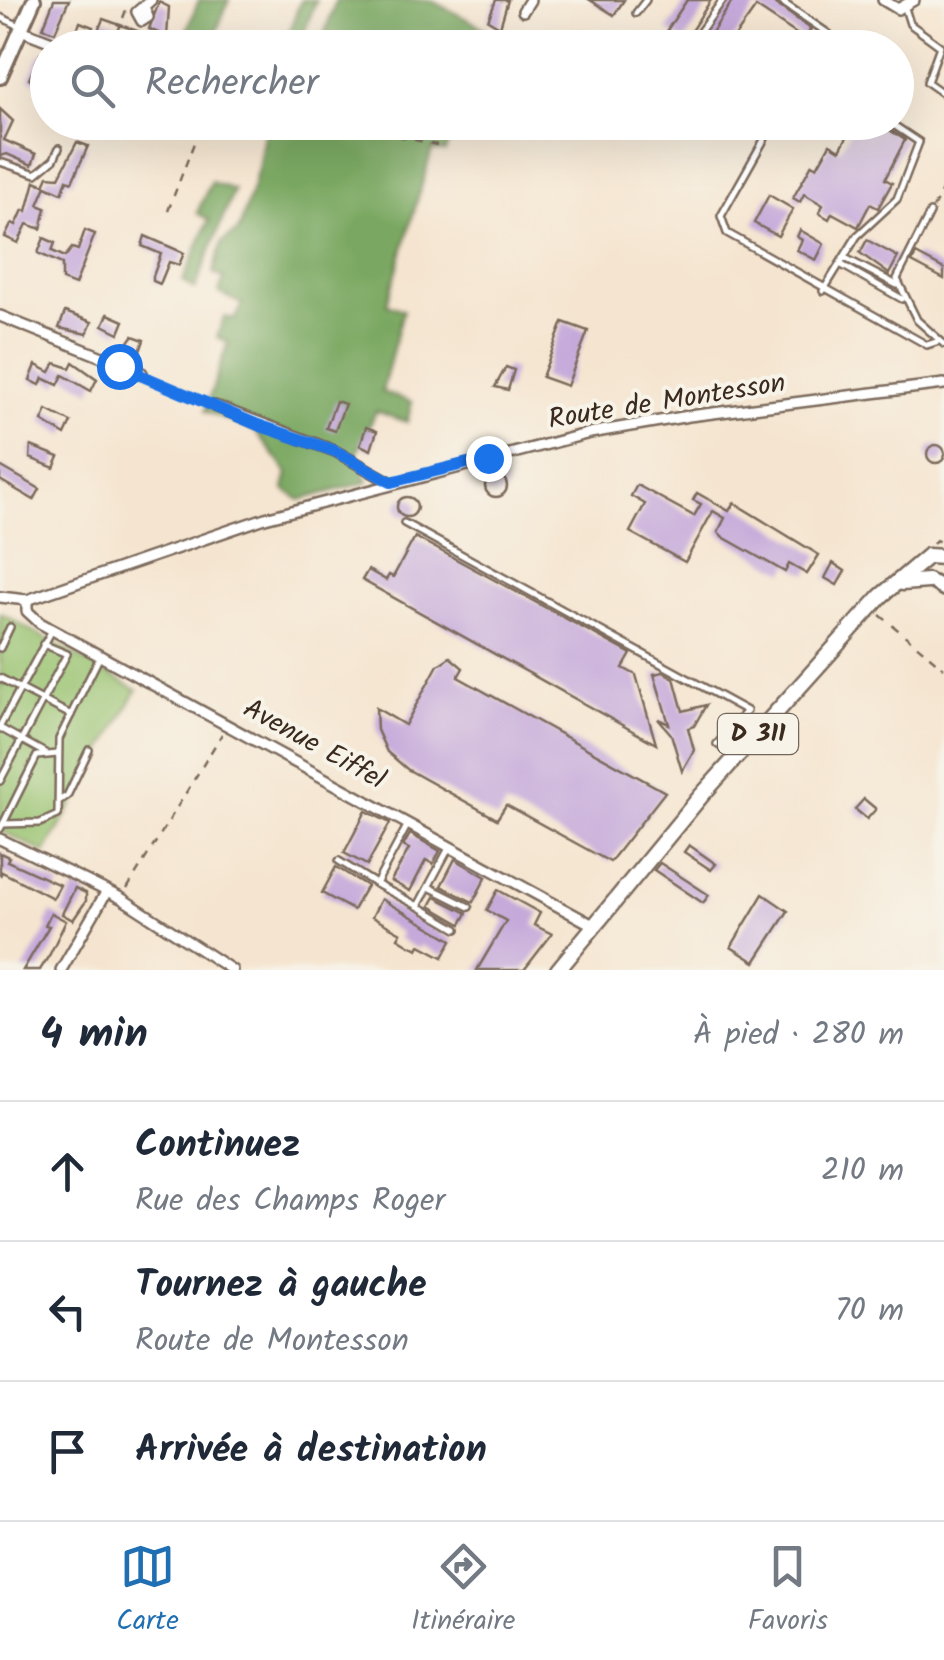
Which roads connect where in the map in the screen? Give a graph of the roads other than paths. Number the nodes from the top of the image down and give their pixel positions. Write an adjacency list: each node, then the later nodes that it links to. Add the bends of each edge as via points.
1 (34, 0): 11 (street)
2 (530, 0): 8 (street)
3 (646, 0): 9 (lane)
4 (723, 0): 12 (lane)
5 (779, 0): 13 (lane)
6 (884, 0): 7 (street, via 891,8)
7 (910, 4): 16 (lane, via 910,24 940,46 927,82)
8 (523, 11)
9 (636, 13)
10 (0, 16): 11 (lane)
11 (22, 29): 14 (street); 15 (street)
12 (701, 30)
13 (823, 30)
14 (30, 32)
15 (1, 74)
16 (944, 94)
17 (914, 139): 22 (lane, via 914,161 897,199 857,236)
18 (764, 140): 24 (lane, via 720,222 727,233)
19 (58, 148): 20 (lane, via 36,174)
20 (0, 162)
21 (930, 213): 23 (lane, via 897,279)
22 (842, 261): 23 (lane); 24 (lane); 25 (lane)
23 (900, 286): 25 (lane)
24 (823, 291): 27 (lane, via 927,345)
25 (904, 300): 27 (lane)
26 (0, 316): 28 (street)
27 (942, 342)
28 (142, 373)
29 (944, 384): 31 (street, Route de Montesson, via 626,425)
30 (214, 406): 31 (street, via 335,451)
31 (391, 482): 39 (street, Route de Montesson)
32 (404, 523): 54 (lane, via 747,711 717,744)
33 (944, 538): 35 (main road)
34 (944, 556): 35 (main road)
35 (924, 560): 36 (main road, via 922,574); 37 (main road, D 311)
36 (937, 584): 37 (main road, via 904,583)
37 (888, 590): 54 (main road, D 311)
38 (0, 598): 39 (street, Route de Montesson)
39 (27, 600): 41 (street, Avenue Eiffel, via 32,618)
40 (10, 627): 43 (lane)
41 (52, 630): 42 (lane); 44 (street, Avenue Eiffel)
42 (42, 644): 46 (lane); 47 (lane, via 67,654)
43 (0, 648)
44 (100, 656): 48 (lane); 57 (street, Avenue Eiffel)
45 (0, 678): 46 (lane)
46 (19, 689): 47 (lane); 49 (lane)
47 (42, 700): 48 (lane); 50 (lane)
48 (71, 715): 53 (lane)
49 (0, 727): 50 (lane)
50 (22, 740): 52 (lane); 55 (lane)
51 (88, 750): 56 (lane)
52 (46, 754): 53 (lane); 58 (lane, via 37,756)
53 (58, 754): 56 (lane)
54 (736, 757): 62 (main road, D 311)
55 (0, 781)
56 (60, 800): 58 (lane, via 53,820)
57 (408, 823): 60 (street, Avenue Eiffel); 63 (lane)
58 (1, 826)
59 (0, 839): 65 (street)
60 (450, 846): 64 (lane); 68 (street, Avenue Eiffel)
61 (339, 860): 63 (lane)
62 (632, 880): 68 (main road, D 311); 72 (main road, D 311)
63 (376, 884): 66 (lane)
64 (429, 887): 66 (lane); 67 (lane)
65 (107, 890): 70 (street); 71 (street)
66 (418, 906): 69 (lane)
67 (469, 907)
68 (591, 924): 72 (main road, D 311)
69 (457, 928)
70 (61, 970)
71 (232, 970)
72 (558, 970)

